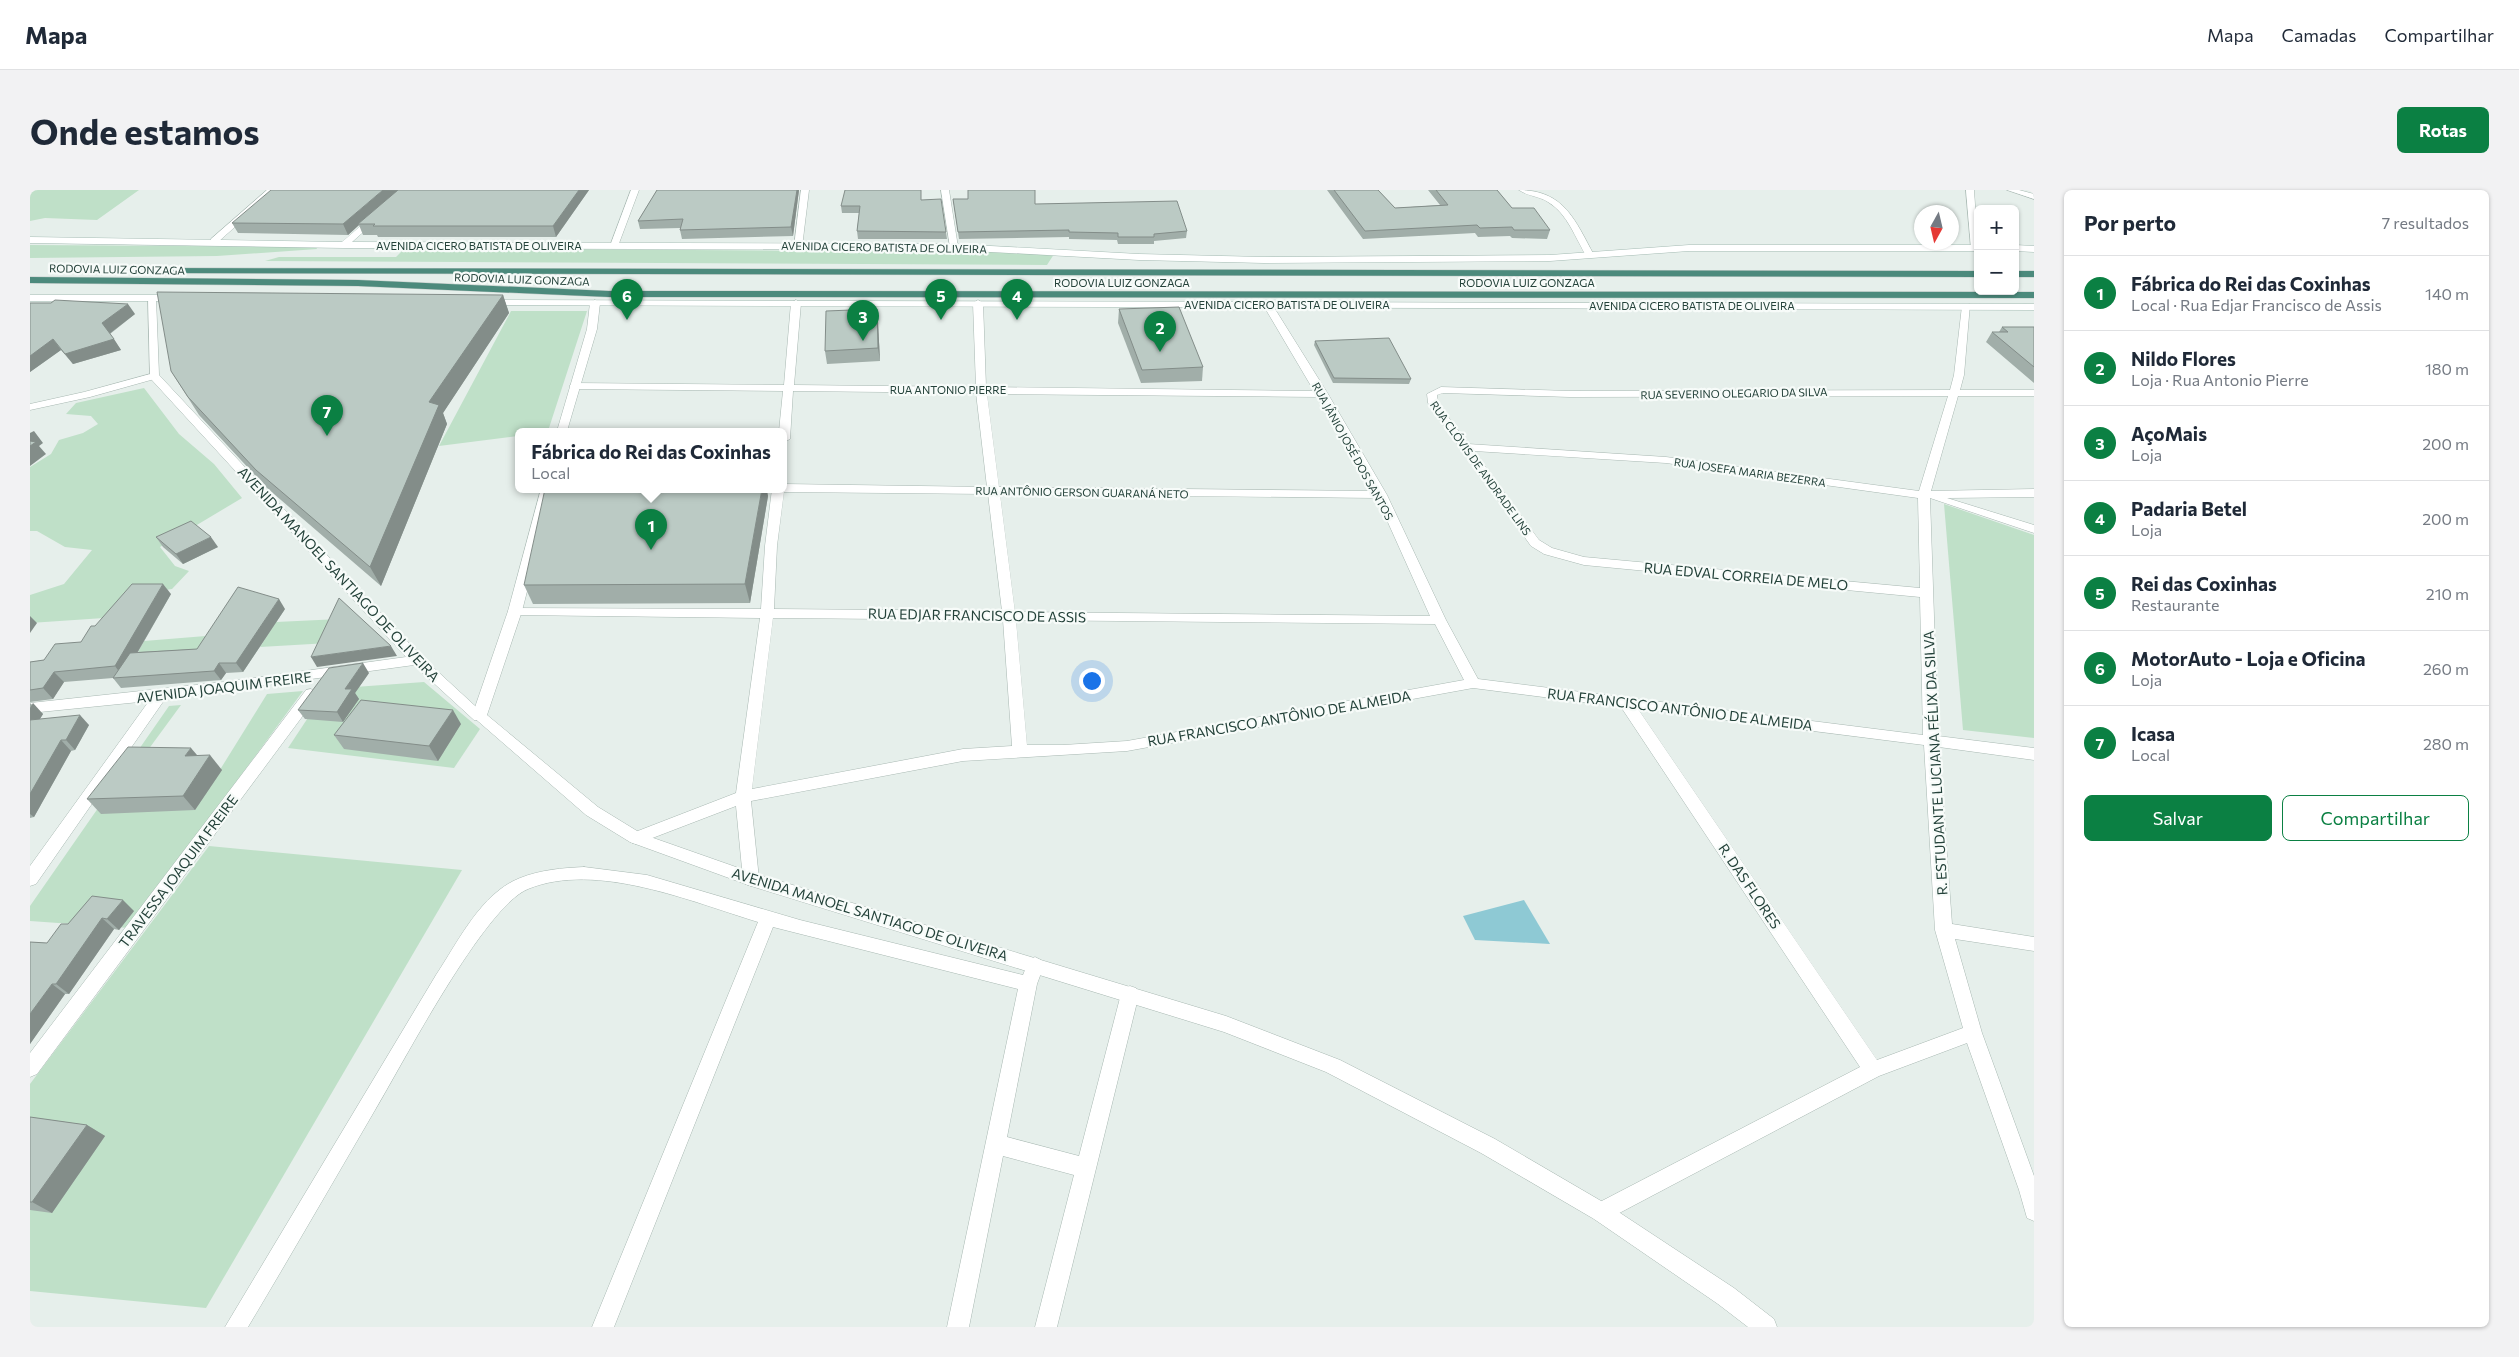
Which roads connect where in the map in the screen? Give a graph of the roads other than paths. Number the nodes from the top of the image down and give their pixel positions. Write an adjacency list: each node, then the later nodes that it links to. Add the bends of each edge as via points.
1 (272, 190): 12 (street)
2 (408, 190): 13 (street)
3 (635, 190): 14 (street)
4 (805, 190): 15 (street)
5 (945, 190): 16 (street)
6 (1523, 190): 20 (street, via 1548,197 1561,205)
7 (1970, 190): 10 (street)
8 (2011, 190): 9 (street)
9 (2034, 197)
10 (1974, 229)
11 (30, 240): 12 (street, AVENIDA CICERO BATISTA DE OLIVEIRA)
12 (214, 241): 13 (street, AVENIDA CICERO BATISTA DE OLIVEIRA)
13 (344, 245): 14 (street, AVENIDA CICERO BATISTA DE OLIVEIRA)
14 (614, 246): 15 (street, AVENIDA CICERO BATISTA DE OLIVEIRA)
15 (798, 246): 16 (street, AVENIDA CICERO BATISTA DE OLIVEIRA)
16 (954, 247): 20 (street, AVENIDA CICERO BATISTA DE OLIVEIRA, via 1264,260 1512,259)
17 (1974, 248): 20 (street, AVENIDA CICERO BATISTA DE OLIVEIRA, via 1689,248)
18 (2019, 248): 19 (street)
19 (2034, 248)
20 (1590, 255)
21 (30, 270): 22 (highway, RODOVIA LUIZ GONZAGA)
22 (114, 270)
23 (143, 271): 24 (highway, RODOVIA LUIZ GONZAGA)
24 (1974, 274)
25 (2019, 274): 26 (highway)
26 (2034, 274)
27 (30, 280): 28 (highway, RODOVIA LUIZ GONZAGA, via 358,283 609,294)
28 (2034, 295)
29 (30, 298): 30 (street)
30 (151, 298): 31 (street); 39 (street)
31 (190, 298)
32 (473, 302): 33 (street, AVENIDA CICERO BATISTA DE OLIVEIRA)
33 (595, 303): 36 (street, AVENIDA CICERO BATISTA DE OLIVEIRA); 40 (street, via 592,329)
34 (978, 303): 35 (street, AVENIDA CICERO BATISTA DE OLIVEIRA); 36 (street, AVENIDA CICERO BATISTA DE OLIVEIRA); 42 (street)
35 (1266, 303): 37 (street, AVENIDA CICERO BATISTA DE OLIVEIRA); 46 (street, RUA JÂNIO JOSÉ DOS SANTOS)
36 (796, 304): 41 (street)
37 (1967, 306): 38 (street, AVENIDA CICERO BATISTA DE OLIVEIRA); 44 (street, R. ESTUDANTE LUCIANA FÉLIX DA SILVA, via 1959,375)
38 (2034, 307)
39 (154, 376): 47 (street); 65 (street, AVENIDA MANOEL SANTIAGO DE OLIVEIRA)
40 (574, 386): 41 (street, RUA ANTONIO PIERRE); 48 (street)
41 (789, 388): 42 (street, RUA ANTONIO PIERRE); 49 (street)
42 (981, 389): 46 (street, RUA ANTONIO PIERRE); 52 (street)
43 (1435, 392): 44 (street, RUA SEVERINO OLEGARIO DA SILVA); 50 (street, RUA CLÓVIS DE ANDRADE LINS, via 1430,398)
44 (1953, 392): 45 (street, RUA SEVERINO OLEGARIO DA SILVA); 57 (street, R. ESTUDANTE LUCIANA FÉLIX DA SILVA)
45 (2034, 393)
46 (1323, 394): 56 (street, RUA JÂNIO JOSÉ DOS SANTOS)
47 (30, 406)
48 (563, 428)
49 (785, 428)
50 (1466, 447): 57 (street, RUA JOSEFA MARIA BEZERRA, via 1666,460); 59 (street, RUA CLÓVIS DE ANDRADE LINS, via 1535,542)
51 (787, 488): 52 (street, RUA ANTÔNIO GERSON GUARANÁ NETO)
52 (995, 491): 56 (street, RUA ANTÔNIO GERSON GUARANÁ NETO); 63 (street)
53 (546, 493): 61 (street)
54 (778, 493): 62 (street)
55 (2034, 493): 57 (street, RUA JOSEFA MARIA BEZERRA)
56 (1381, 495): 64 (street, RUA JÂNIO JOSÉ DOS SANTOS)
57 (1924, 495): 58 (street); 60 (street, R. ESTUDANTE LUCIANA FÉLIX DA SILVA)
58 (2034, 530)
59 (1565, 558): 60 (street, RUA EDVAL CORREIA DE MELO)
60 (1927, 594): 72 (street, R. ESTUDANTE LUCIANA FÉLIX DA SILVA)
61 (515, 611): 62 (street, RUA EDJAR FRANCISCO DE ASSIS); 71 (street)
62 (767, 613): 63 (street, RUA EDJAR FRANCISCO DE ASSIS); 75 (street)
63 (1009, 615): 64 (street, RUA EDJAR FRANCISCO DE ASSIS); 73 (street)
64 (1439, 620): 67 (street, RUA JÂNIO JOSÉ DOS SANTOS)
65 (417, 660): 66 (street, AVENIDA JOAQUIM FREIRE); 71 (street, AVENIDA MANOEL SANTIAGO DE OLIVEIRA)
66 (326, 675): 68 (street, AVENIDA JOAQUIM FREIRE); 86 (street, TRAVESSA JOAQUIM FREIRE)
67 (1472, 683): 69 (street, RUA FRANCISCO ANTÔNIO DE ALMEIDA); 73 (street, RUA FRANCISCO ANTÔNIO DE ALMEIDA, via 1127,746)
68 (160, 696): 70 (street, AVENIDA JOAQUIM FREIRE); 77 (street)
69 (1626, 703): 72 (street, RUA FRANCISCO ANTÔNIO DE ALMEIDA); 87 (street, R. DAS FLORES)
70 (30, 708)
71 (479, 716): 76 (street, AVENIDA MANOEL SANTIAGO DE OLIVEIRA, via 592,811)
72 (1931, 740): 74 (street, RUA FRANCISCO ANTÔNIO DE ALMEIDA); 80 (street, R. ESTUDANTE LUCIANA FÉLIX DA SILVA)
73 (1020, 751): 75 (street, RUA FRANCISCO ANTÔNIO DE ALMEIDA, via 963,755)
74 (2034, 754)
75 (743, 797): 76 (street, RUA FRANCISCO ANTÔNIO DE ALMEIDA); 78 (street)
76 (636, 838): 78 (street, AVENIDA MANOEL SANTIAGO DE OLIVEIRA)
77 (30, 879)
78 (751, 879): 82 (street, AVENIDA MANOEL SANTIAGO DE OLIVEIRA)
79 (768, 918): 83 (street); 93 (street, via 639,881 583,873 522,883 497,903 442,980); 94 (street)
80 (1944, 930): 81 (street); 85 (street, R. ESTUDANTE LUCIANA FÉLIX DA SILVA)
81 (2034, 944)
82 (1035, 965): 83 (street); 84 (street, AVENIDA MANOEL SANTIAGO DE OLIVEIRA)
83 (1028, 984): 88 (street)
84 (1130, 994): 89 (street); 92 (street, AVENIDA MANOEL SANTIAGO DE OLIVEIRA, via 1226,1024 1333,1066 1488,1146)
85 (1973, 1033): 87 (street); 90 (street, R. ESTUDANTE LUCIANA FÉLIX DA SILVA)
86 (30, 1068)
87 (1873, 1070): 92 (street)
88 (996, 1144): 89 (street); 95 (street)
89 (1086, 1168): 96 (street)
90 (2031, 1190): 91 (street, R. ESTUDANTE LUCIANA FÉLIX DA SILVA)
91 (2034, 1211)
92 (1601, 1212): 97 (street, AVENIDA MANOEL SANTIAGO DE OLIVEIRA, via 1726,1296)
93 (236, 1327)
94 (602, 1327)
95 (958, 1327)
96 (1046, 1327)
97 (1766, 1327)

